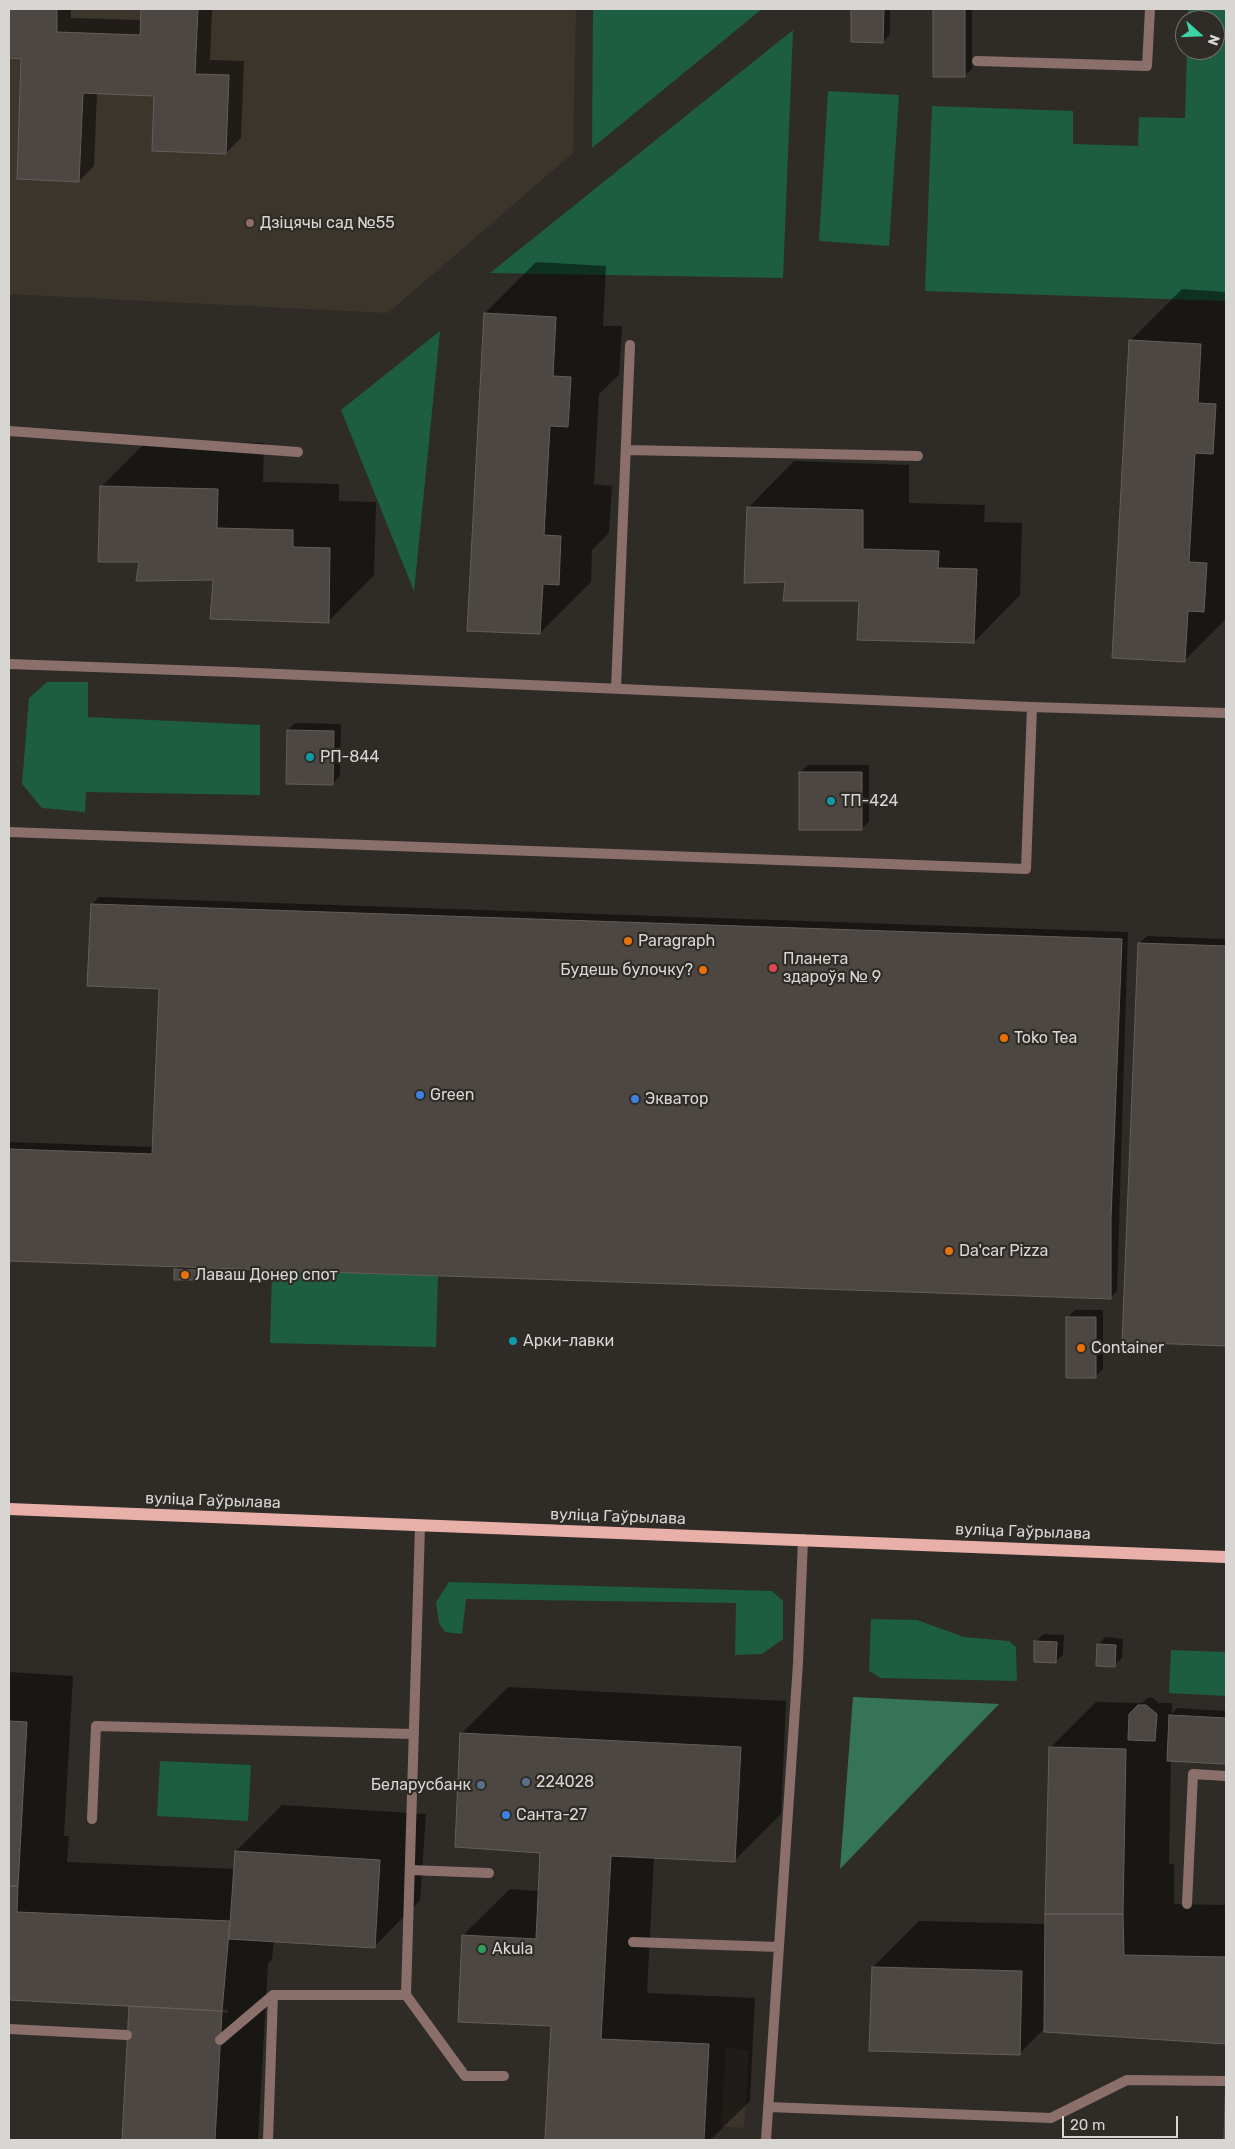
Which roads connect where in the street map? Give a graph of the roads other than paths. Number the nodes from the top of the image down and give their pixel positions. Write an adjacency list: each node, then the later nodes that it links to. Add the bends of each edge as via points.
1 (1150, 9): 2 (lane, via 1147,66)
2 (976, 61)
3 (630, 345): 5 (lane)
4 (9, 431): 6 (lane)
5 (626, 450): 7 (lane); 9 (lane)
6 (298, 452)
7 (918, 456)
8 (9, 664): 9 (lane)
9 (616, 688): 10 (lane)
10 (1032, 707): 11 (lane); 12 (lane, via 1026,869)
11 (1226, 713)
12 (9, 832)
13 (9, 1509): 14 (main road, вуліца Гаўрылава)
14 (420, 1526): 15 (main road, вуліца Гаўрылава); 17 (lane)
15 (802, 1539): 16 (main road, вуліца Гаўрылава); 24 (lane, via 798,1670)
16 (1226, 1557)
17 (414, 1734): 19 (lane, via 96,1726); 20 (lane)
18 (1226, 1776): 22 (lane, via 1193,1774)
19 (92, 1819)
20 (410, 1870): 21 (lane); 26 (lane)
21 (488, 1873)
22 (1187, 1904)
23 (633, 1942): 24 (lane)
24 (779, 1946): 32 (lane)
25 (273, 1995): 26 (lane); 29 (lane); 33 (lane)
26 (406, 1995): 30 (lane, via 465,2076)
27 (9, 2028): 28 (lane)
28 (128, 2036)
29 (220, 2040)
30 (504, 2076)
31 (1225, 2081): 32 (lane, via 1127,2080 1051,2118)
32 (768, 2107): 34 (lane)
33 (268, 2140)
34 (766, 2140)

